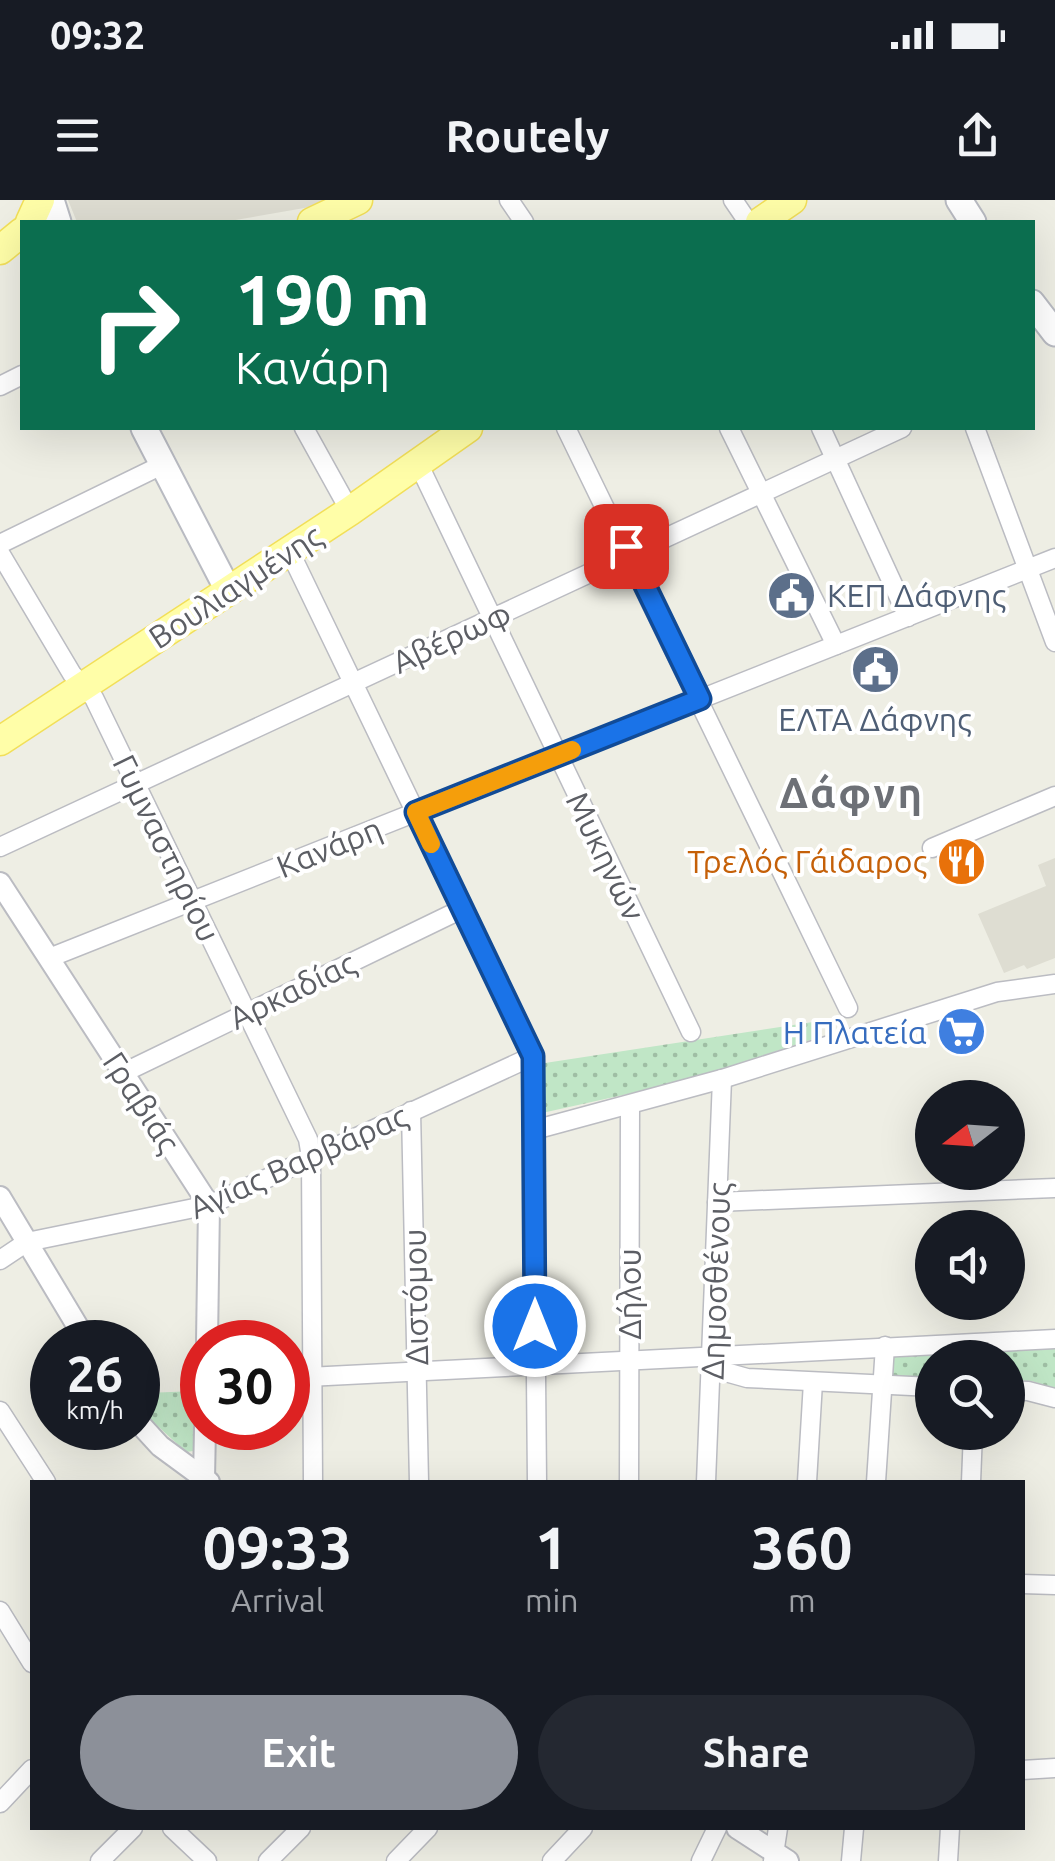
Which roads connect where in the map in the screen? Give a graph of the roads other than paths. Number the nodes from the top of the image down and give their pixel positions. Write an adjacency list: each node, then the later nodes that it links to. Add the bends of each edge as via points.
1 (358, 200): 3 (main road)
2 (792, 200): 4 (main road)
3 (327, 220)
4 (763, 220)
5 (20, 234): 6 (main road)
6 (0, 254)
7 (1035, 307): 8 (main road)
8 (1055, 333)
9 (145, 430): 19 (main road)
10 (305, 430): 21 (street)
11 (465, 430): 18 (main road, Βουλιαγμένης)
12 (567, 430): 25 (street)
13 (730, 430): 20 (street)
14 (823, 430): 17 (street)
15 (898, 430): 17 (street, Αβέρωφ)
16 (975, 430): 27 (street)
17 (836, 458): 20 (street, Αβέρωφ); 29 (street)
18 (418, 463): 21 (main road, Βουλιαγμένης); 30 (street, Μυκηνών)
19 (162, 465): 22 (street); 28 (main road)
20 (761, 493): 25 (street, Αβέρωφ); 32 (street)
21 (350, 510): 23 (main road, Βουλιαγμένης)
22 (0, 544)
23 (289, 550): 28 (main road, Βουλιαγμένης); 33 (street)
24 (0, 552): 34 (street, Γυμναστηρίου)
25 (630, 554): 30 (street, Αβέρωφ); 35 (street)
26 (1055, 558): 27 (street, Κανάρη)
27 (1028, 569): 29 (street, Κανάρη); 31 (street)
28 (228, 590): 34 (main road, Βουλιαγμένης)
29 (908, 616): 32 (street, Κανάρη)
30 (492, 618): 33 (street, Αβέρωφ); 37 (street, Μυκηνών)
31 (1055, 642)
32 (836, 645): 35 (street, Κανάρη)
33 (354, 682): 38 (street, Αβέρωφ); 40 (street)
34 (83, 686): 36 (main road, Βουλιαγμένης); 38 (street, Γυμναστηρίου)
35 (700, 699): 37 (street, Κανάρη); 48 (street)
36 (0, 741)
37 (558, 756): 40 (street, Κανάρη); 50 (street, Μυκηνών)
38 (136, 784): 41 (street, Αβέρωφ); 44 (street, Γυμναστηρίου)
39 (1055, 796): 42 (street)
40 (416, 812): 44 (street, Κανάρη); 45 (street)
41 (0, 847)
42 (932, 848)
43 (0, 883): 46 (street, Γραβιάς)
44 (193, 901): 46 (street, Κανάρη); 49 (street, Γυμναστηρίου)
45 (462, 909): 49 (street, Αρκαδίας); 51 (street)
46 (49, 958): 52 (street, Γραβιάς)
47 (1055, 984): 53 (street, via 997,992)
48 (848, 1008)
49 (246, 1011): 52 (street, Αρκαδίας); 57 (street, Γυμναστηρίου)
50 (691, 1032)
51 (533, 1056): 55 (street, Αγίας Βαρβάρας); 56 (street)
52 (124, 1073): 61 (street, Γραβιάς)
53 (722, 1078): 54 (street); 60 (street, Δημοσθένους)
54 (630, 1105): 56 (street); 69 (street, Δήλου)
55 (411, 1111): 57 (street, Αγίας Βαρβάρας); 71 (street, Διστόμου)
56 (534, 1130): 70 (street)
57 (310, 1156): 61 (street, Αγίας Βαρβάρας); 72 (street, Γυμναστηρίου)
58 (1055, 1188): 60 (street)
59 (0, 1198): 62 (street)
60 (717, 1202): 68 (street, Δημοσθένους)
61 (209, 1205): 62 (street, Αγίας Βαρβάρας); 65 (street)
62 (27, 1242): 63 (street, Αγίας Βαρβάρας); 64 (street)
63 (0, 1260)
64 (74, 1320)
65 (207, 1320)
66 (1055, 1338): 67 (street)
67 (885, 1346): 68 (street); 74 (street)
68 (712, 1359): 69 (street); 73 (street, via 722,1371 746,1378); 89 (street, Δημοσθένους)
69 (629, 1361): 70 (street); 88 (street, Δήλου)
70 (535, 1366): 71 (street); 87 (street)
71 (416, 1372): 72 (street); 86 (street, Διστόμου)
72 (312, 1378): 85 (street, Γυμναστηρίου)
73 (814, 1382): 74 (street); 90 (street)
74 (882, 1385): 75 (street); 91 (street)
75 (915, 1386)
76 (1025, 1390): 77 (street)
77 (1055, 1398)
78 (0, 1410): 82 (street)
79 (160, 1446): 83 (street)
80 (205, 1450): 84 (street)
81 (972, 1450): 92 (street)
82 (45, 1480)
83 (205, 1480)
84 (206, 1480)
85 (313, 1480)
86 (419, 1480)
87 (537, 1480)
88 (629, 1480)
89 (706, 1480)
90 (807, 1480)
91 (876, 1480)
92 (970, 1480)
93 (1025, 1584): 94 (street)
94 (1055, 1585)
95 (0, 1611): 96 (street)
96 (30, 1660)
97 (1055, 1768): 98 (street)
98 (1025, 1770)
99 (30, 1771): 100 (street)
100 (0, 1802)
101 (131, 1830): 112 (street)
102 (174, 1830): 113 (street)
103 (299, 1830): 114 (street)
104 (426, 1830): 115 (street)
105 (581, 1830): 116 (street)
106 (716, 1830): 117 (street)
107 (740, 1830): 111 (street)
108 (778, 1830): 111 (street)
109 (854, 1830): 118 (street)
110 (950, 1830): 119 (street)
111 (779, 1858)
112 (100, 1861)
113 (206, 1861)
114 (268, 1861)
115 (396, 1861)
116 (552, 1861)
117 (701, 1861)
118 (851, 1861)
119 (948, 1861)

